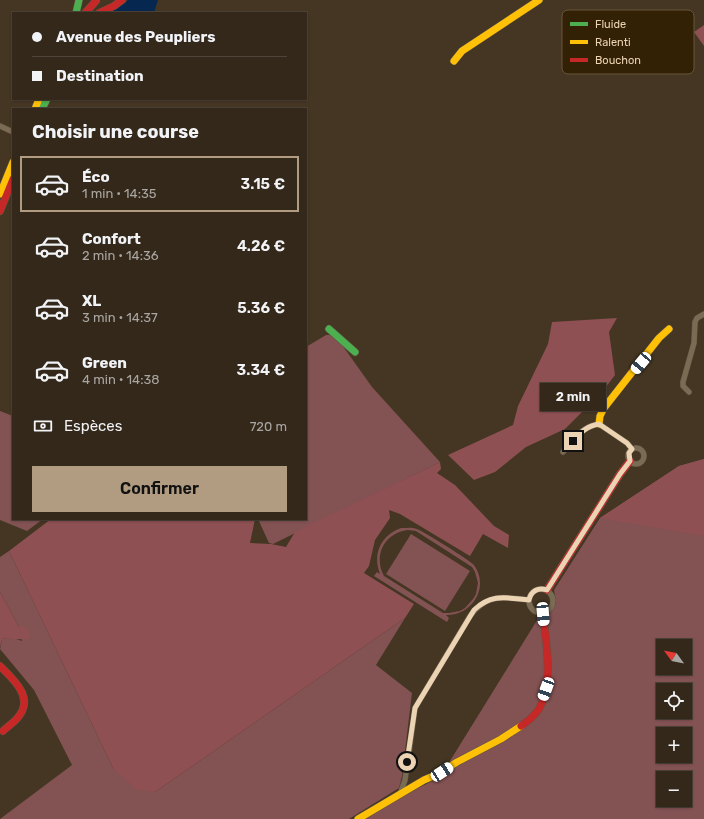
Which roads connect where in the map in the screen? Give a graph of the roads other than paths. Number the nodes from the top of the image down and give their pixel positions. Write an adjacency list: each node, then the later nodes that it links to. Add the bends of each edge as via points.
1 (79, 0): 5 (main road)
2 (96, 0): 6 (main road)
3 (122, 0): 7 (main road)
4 (539, 0): 8 (main road, via 462,51)
5 (76, 12)
6 (87, 12)
7 (100, 12)
8 (454, 61)
9 (0, 126): 10 (street)
10 (12, 132)
11 (12, 164): 13 (main road)
12 (12, 181): 14 (main road)
13 (0, 194)
14 (0, 211)
15 (704, 314): 19 (street, via 695,322 694,343 683,382 683,386)
16 (329, 329): 18 (main road)
17 (668, 329): 20 (main road, via 604,408)
18 (355, 352)
19 (689, 392)
20 (599, 424): 21 (street); 22 (street, via 583,430)
21 (632, 449): 23 (street, via 629,453); 23 (street, via 641,449 644,457 638,464)
22 (563, 452)
23 (630, 461): 24 (main road)
24 (547, 590): 25 (street, via 536,590); 26 (street, via 553,597 553,606)
25 (529, 600): 26 (street, via 532,609); 29 (street, via 506,597 492,599 479,606 470,616 415,708)
26 (543, 614): 29 (main road, via 547,663 546,689 539,709 521,727)
27 (0, 666): 28 (main road, via 21,689 25,700 21,714)
28 (3, 731)
29 (400, 794): 30 (main road)
30 (358, 819)

